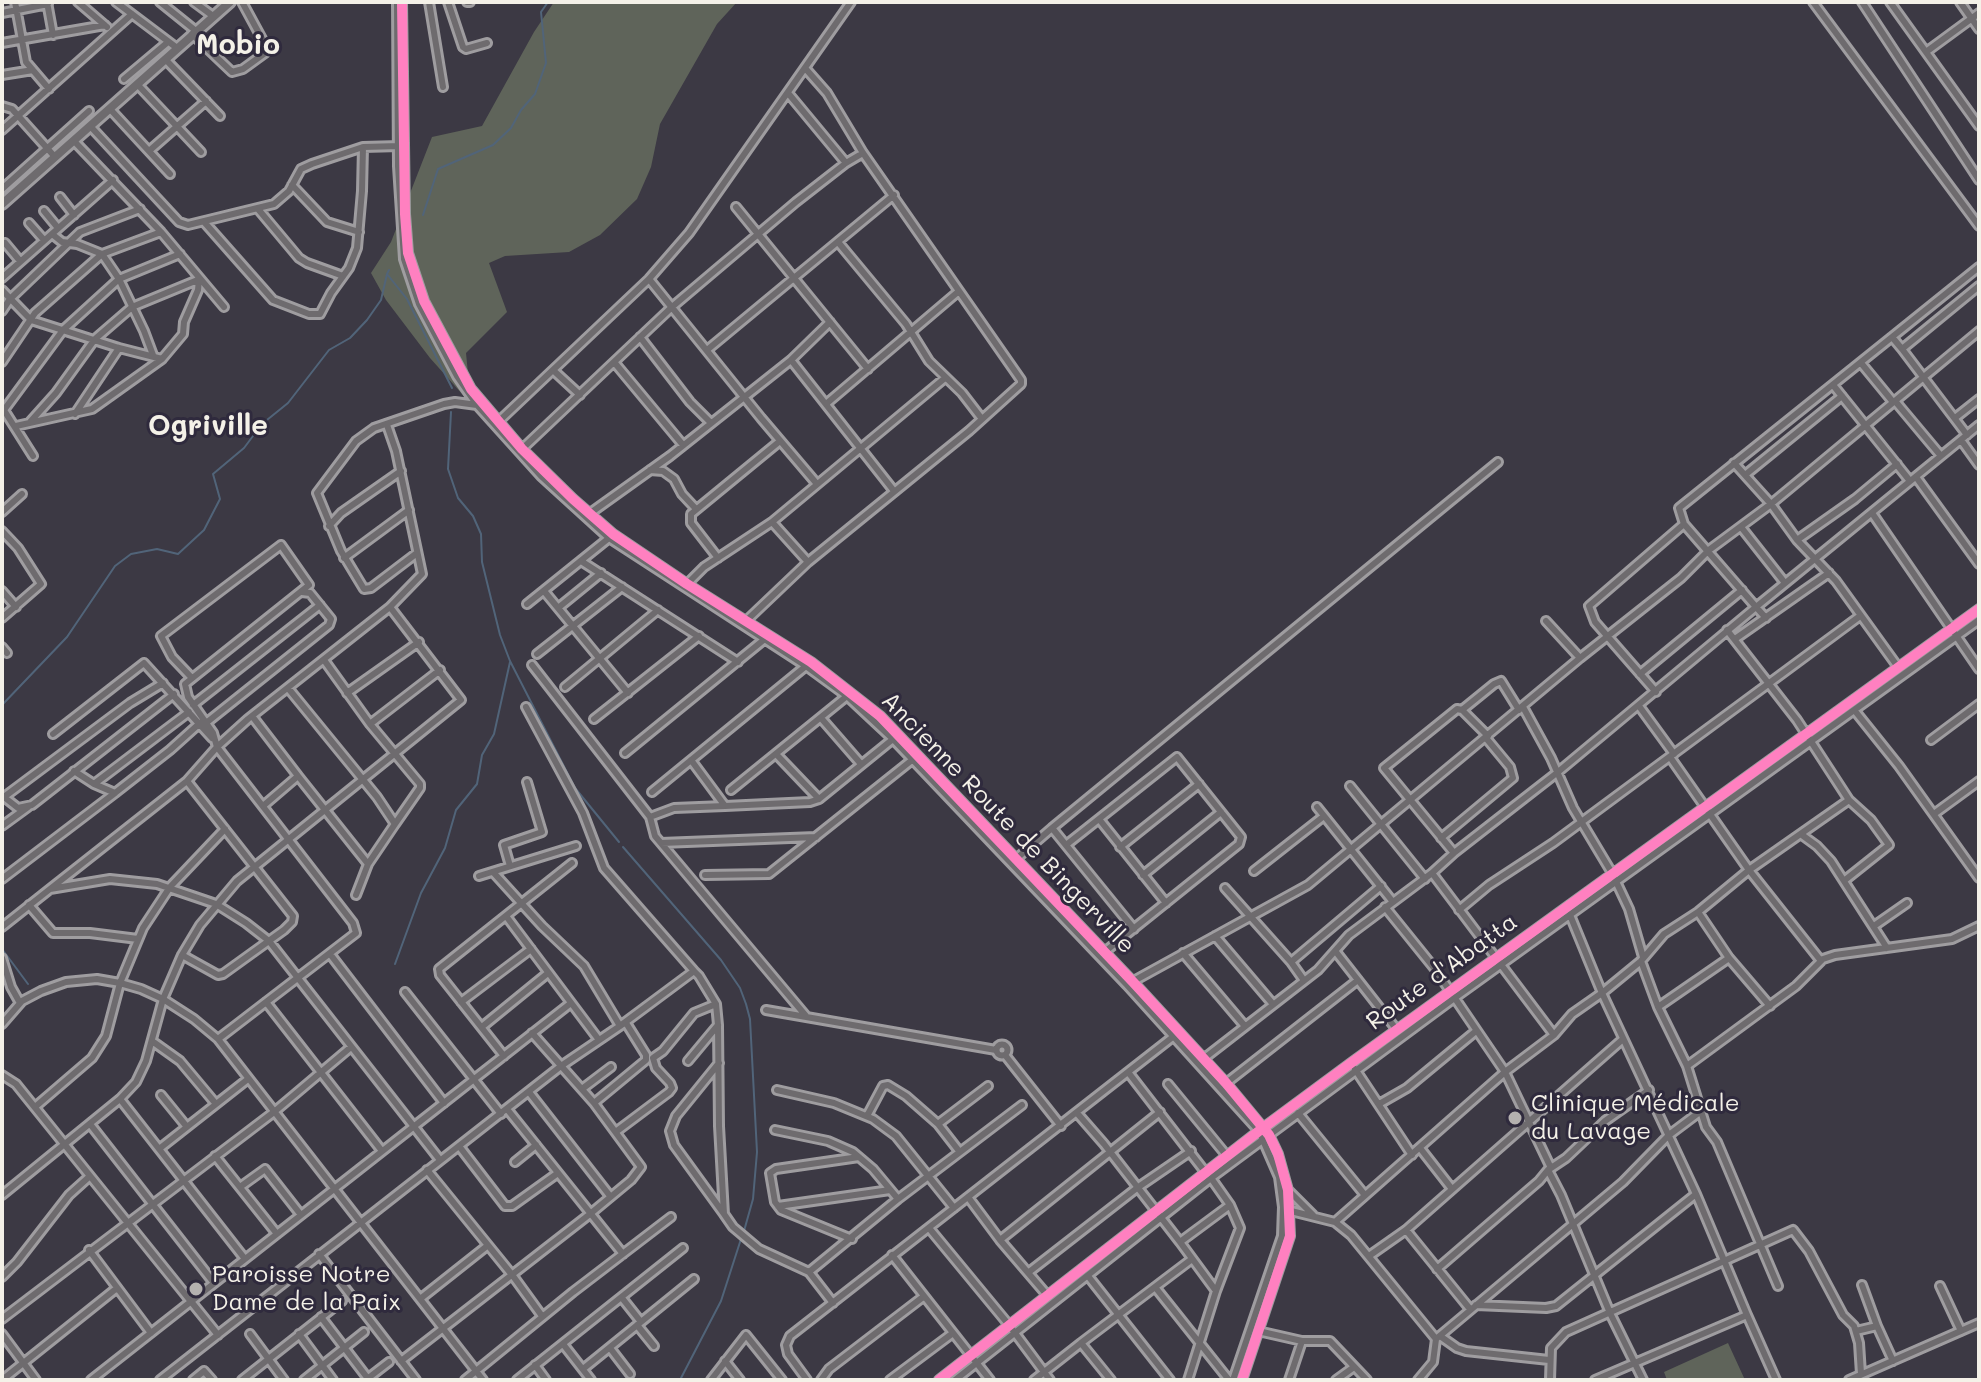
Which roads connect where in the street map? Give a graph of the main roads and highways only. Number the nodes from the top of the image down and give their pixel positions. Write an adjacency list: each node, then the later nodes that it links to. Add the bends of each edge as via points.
1 (230, 2): 2 (main road)
2 (2, 204)

